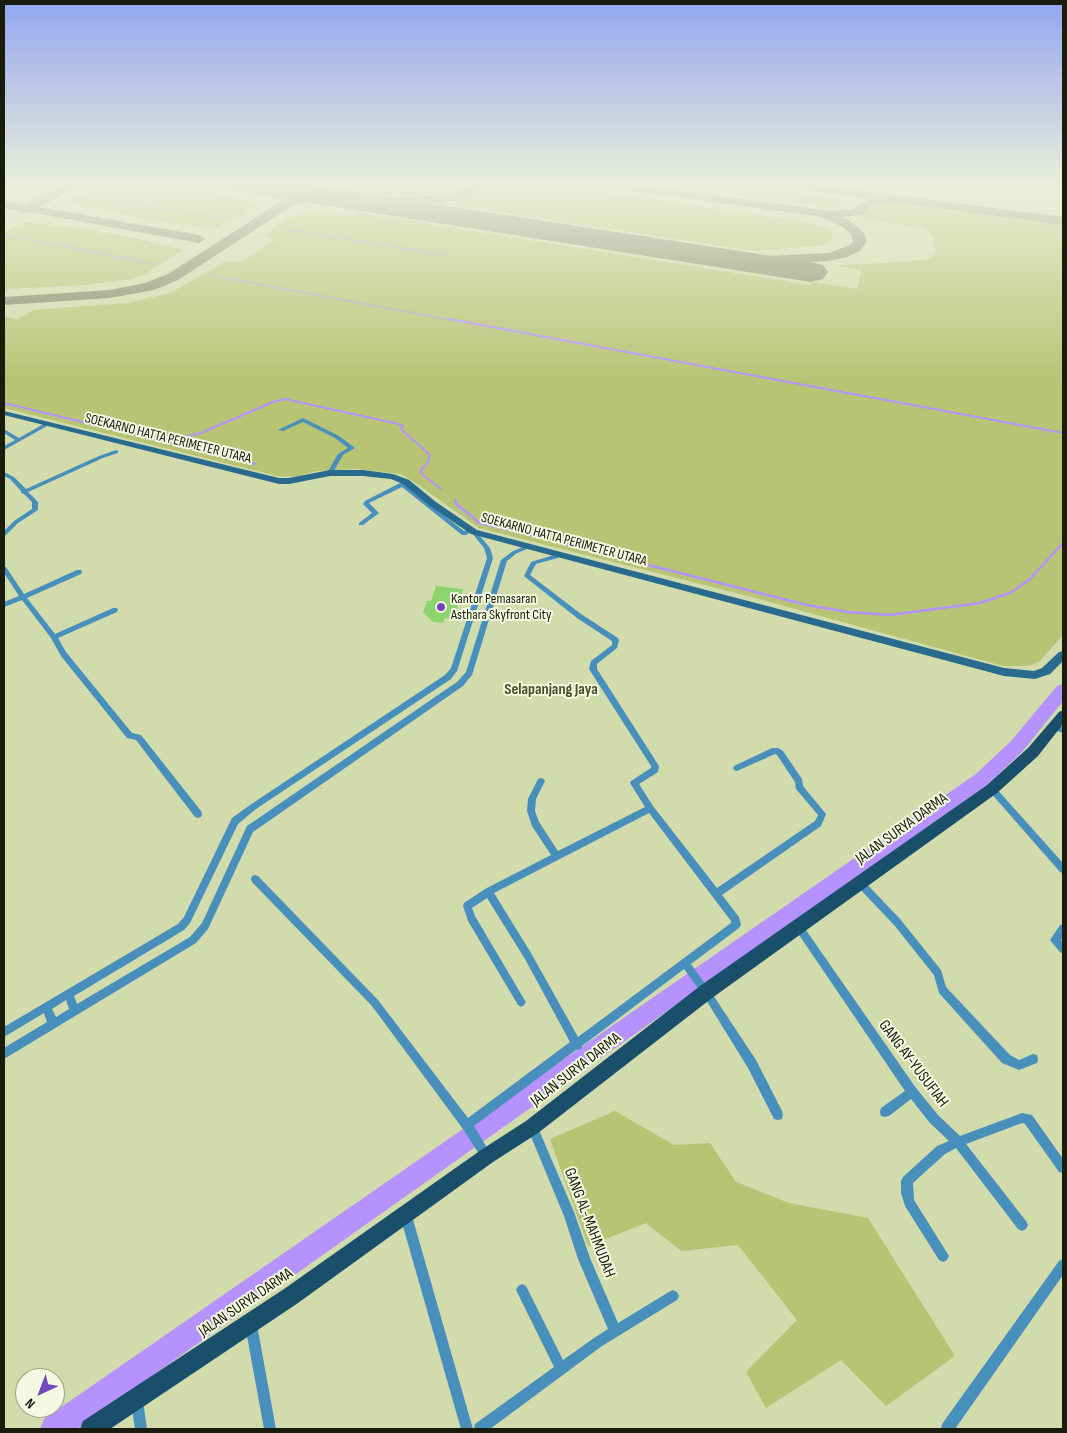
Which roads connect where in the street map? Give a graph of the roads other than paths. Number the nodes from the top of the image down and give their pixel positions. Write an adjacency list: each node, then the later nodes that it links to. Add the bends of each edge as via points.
1 (4, 413): 2 (main road, SOEKARNO HATTA PERIMETER UTARA)
2 (47, 424): 5 (street); 8 (main road, SOEKARNO HATTA PERIMETER UTARA, via 279,481)
3 (281, 430): 8 (street, via 303,420 352,448 341,454)
4 (4, 431): 5 (street)
5 (19, 440): 6 (street)
6 (4, 448)
7 (116, 452): 11 (street)
8 (330, 473): 10 (main road, SOEKARNO HATTA PERIMETER UTARA, via 393,476)
9 (4, 474): 11 (street)
10 (404, 483): 12 (street, via 367,502 376,513); 13 (main road, SOEKARNO HATTA PERIMETER UTARA)
11 (24, 492): 14 (street, via 35,502 35,510)
12 (360, 524)
13 (472, 531): 15 (main road, SOEKARNO HATTA PERIMETER UTARA); 20 (street, via 487,548 490,558)
14 (4, 534)
15 (530, 546): 16 (main road, SOEKARNO HATTA PERIMETER UTARA); 21 (street, via 504,560)
16 (558, 554): 25 (main road, SOEKARNO HATTA PERIMETER UTARA, via 1004,672 1035,675 1046,671); 34 (street, via 556,558 533,563 527,576 616,640 615,646 594,663 592,669 655,766 634,783)
17 (4, 569): 19 (street)
18 (79, 572): 19 (street)
19 (23, 597): 22 (street); 24 (street)
20 (476, 600): 21 (street); 27 (street, via 454,669 448,677)
21 (490, 603): 29 (street, via 469,673 460,684)
22 (4, 605)
23 (115, 610): 24 (street)
24 (54, 637): 35 (street, via 63,654 130,736 138,737)
25 (1063, 655)
26 (1060, 724): 33 (main road, JALAN SURYA DARMA)
27 (352, 741): 28 (street); 29 (street)
28 (340, 749): 30 (street); 47 (street, via 235,821 181,927)
29 (362, 751): 30 (street)
30 (350, 759): 50 (street, via 250,829 205,926 193,940)
31 (737, 768): 41 (street, via 775,750 799,781 799,787 822,814 818,823)
32 (541, 781): 36 (street, via 532,799 531,811)
33 (992, 789): 37 (street); 39 (main road, JALAN SURYA DARMA)
34 (650, 808): 36 (street); 41 (street)
35 (198, 814)
36 (557, 857): 40 (street)
37 (1063, 869)
38 (255, 879): 59 (street, via 375,1004)
39 (860, 883): 42 (main road, JALAN SURYA DARMA); 55 (street, via 938,973 942,990 1006,1059 1019,1065)
40 (488, 892): 48 (street, via 466,906 468,913); 53 (street)
41 (716, 893): 45 (street, via 736,920 736,925)
42 (798, 926): 46 (main road, JALAN SURYA DARMA); 56 (street, GANG AY-YUSUFIAH)
43 (1063, 928): 44 (street, via 1055,940)
44 (1063, 949)
45 (688, 967): 46 (street); 53 (street)
46 (704, 988): 58 (street, via 752,1064); 60 (main road, JALAN SURYA DARMA)
47 (68, 994): 49 (street); 50 (street)
48 (521, 1002)
49 (47, 1007): 51 (street); 52 (street)
50 (75, 1012): 51 (street)
51 (53, 1024): 54 (street)
52 (4, 1032)
53 (577, 1045): 59 (street)
54 (4, 1054)
55 (1033, 1058)
56 (912, 1092): 57 (street); 61 (street, GANG AY-YUSUFIAH)
57 (885, 1112)
58 (778, 1115)
59 (468, 1127): 62 (street)
60 (532, 1127): 62 (main road, JALAN SURYA DARMA); 71 (street, GANG AL-MAHMUDAH)
61 (958, 1142): 63 (street, via 1022,1118 1028,1119); 65 (street, GANG AY-YUSUFIAH); 66 (street, via 941,1150 907,1180 909,1202)
62 (485, 1153): 64 (main road, JALAN SURYA DARMA)
63 (1063, 1168)
64 (406, 1216): 70 (main road, JALAN SURYA DARMA); 77 (street)
65 (1022, 1225)
66 (943, 1256)
67 (1063, 1266): 79 (street)
68 (522, 1290): 72 (street)
69 (673, 1296): 71 (street)
70 (250, 1323): 73 (main road, JALAN SURYA DARMA); 76 (street)
71 (615, 1331): 72 (street)
72 (561, 1368): 78 (street)
73 (136, 1399): 74 (main road, JALAN SURYA DARMA); 75 (street)
74 (90, 1429)
75 (141, 1429)
76 (270, 1429)
77 (468, 1429)
78 (480, 1429)
79 (947, 1429)

